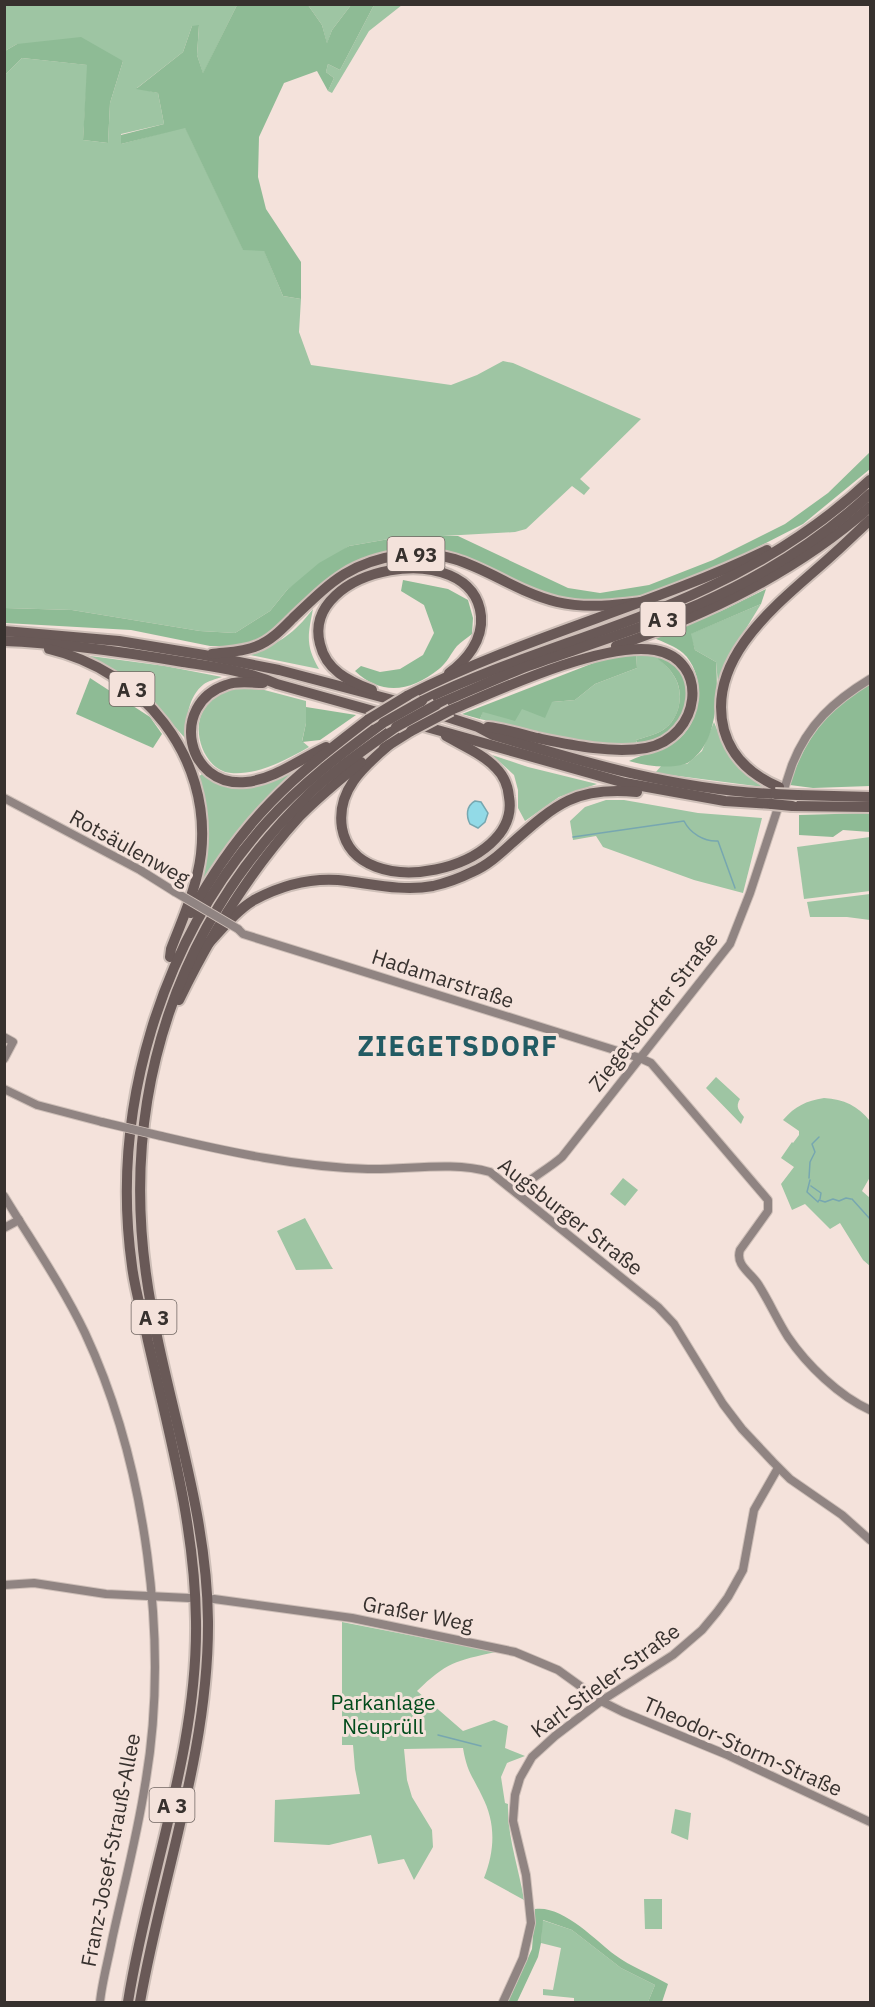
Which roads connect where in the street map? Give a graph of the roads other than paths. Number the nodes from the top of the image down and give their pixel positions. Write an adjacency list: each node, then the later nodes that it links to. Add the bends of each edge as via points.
1 (870, 480): 5 (highway, A 3)
2 (870, 494): 31 (highway, A 3, bridge, via 797,551 720,594 436,705 396,727 334,772 309,793 258,849 223,897 180,979)
3 (870, 507): 11 (highway, A 3, via 801,560 742,595)
4 (870, 520): 21 (highway, via 765,617 743,645 726,679 721,711 730,747)
5 (798, 538): 6 (highway); 29 (highway, A 3, bridge, via 700,592 495,668 383,723 290,798 234,863 194,927)
6 (648, 601): 10 (highway, A 93, via 605,607 556,602 466,561 440,555 403,555 372,561 337,577 259,646); 14 (highway, via 514,649)
7 (4, 631): 10 (highway, A 93, via 110,640)
8 (4, 641): 9 (highway, A 93)
9 (17, 642): 13 (highway, A 93, via 162,658 262,677); 28 (highway, A 3, via 74,656 124,682 162,719 185,759 199,803 201,854 192,895)
10 (204, 655): 15 (highway, A 93)
11 (580, 660): 16 (highway, A 93, via 629,649 646,648 669,654 685,670 692,690 691,711 676,735 648,748 581,746); 19 (highway, bridge, via 451,710)
12 (870, 679): 32 (street, Ziegetsdorfer Straße, via 837,700 807,735 792,765 730,944)
13 (277, 684): 17 (highway, A 93); 18 (highway, A 93, via 225,685 199,705 193,717 191,740 206,770 233,783 248,782)
14 (430, 685): 15 (highway, via 464,660 479,638 481,616 476,599 458,580 439,572 418,568 380,572 332,598 321,616 318,639 325,660 335,671); 18 (highway, bridge, via 369,719)
15 (388, 698): 16 (highway, A 93)
16 (478, 727): 21 (highway, A 93, via 522,744 623,772)
17 (438, 731): 19 (highway, via 496,768 507,786 510,801 508,820 496,838 478,853 448,867 388,871 356,855 344,837 342,804 349,788 363,767); 20 (highway, A 93, via 582,772)
18 (338, 743): 28 (highway, A 3, via 270,802 223,861)
19 (389, 745): 27 (highway, via 362,761 301,816 264,858)
20 (667, 791): 21 (highway, A 93, via 725,801); 27 (highway, A 93, via 602,790 581,795 552,809 487,864 432,886 395,887 327,880 284,887 252,901)
21 (775, 795): 24 (highway, bridge); 24 (highway, A 93, bridge)
22 (870, 796): 24 (highway, A 93)
23 (4, 798): 26 (street, Rotsäulenweg, bridge, via 140,870)
24 (794, 800): 25 (highway, A 93)
25 (870, 807)
26 (238, 929): 32 (street, Hadamarstraße, via 243,934)
27 (208, 944): 31 (highway)
28 (170, 957): 29 (highway, A 3, via 151,1014)
29 (153, 1024): 49 (highway, A 3, via 131,1126 128,1216 132,1268 186,1516 196,1623 186,1739 140,1933)
30 (4, 1037): 33 (street, via 12,1042)
31 (161, 1038): 50 (highway, A 3, via 146,1112 141,1218 146,1274 198,1513 205,1564 208,1644 195,1755)
32 (640, 1058): 35 (street, Ziegetsdorfer Straße, via 562,1157); 39 (street, via 651,1063 768,1200 768,1211 740,1250 741,1264 757,1283 789,1338 831,1385)
33 (4, 1059)
34 (4, 1089): 35 (street, Augsburger Straße, bridge, via 37,1105 271,1160 368,1169 465,1167 490,1172)
35 (516, 1192): 40 (street, Augsburger Straße, via 658,1307 682,1335 723,1404)
36 (4, 1196): 37 (street, Franz-Josef-Strauß-Allee)
37 (19, 1220): 38 (street); 43 (street, Franz-Josef-Strauß-Allee, via 74,1310 112,1401 142,1520)
38 (4, 1228)
39 (870, 1410)
40 (778, 1468): 41 (street, Augsburger Straße); 46 (street, Karl-Stieler-Straße, via 754,1510 743,1570 729,1598 674,1655)
41 (870, 1540)
42 (4, 1585): 43 (street, via 34,1583 105,1594)
43 (151, 1596): 44 (street); 48 (street, Franz-Josef-Strauß-Allee, via 153,1725 146,1785)
44 (189, 1598)
45 (214, 1599): 46 (street, Graßer Weg, via 352,1618 514,1652 558,1670)
46 (602, 1701): 47 (street, Theodor-Storm-Straße); 51 (street, Karl-Stieler-Straße, via 536,1753 517,1786 514,1830 526,1875 531,1923 523,1958)
47 (870, 1822)
48 (99, 2002)
49 (128, 2002)
50 (140, 2002)
51 (503, 2002)

